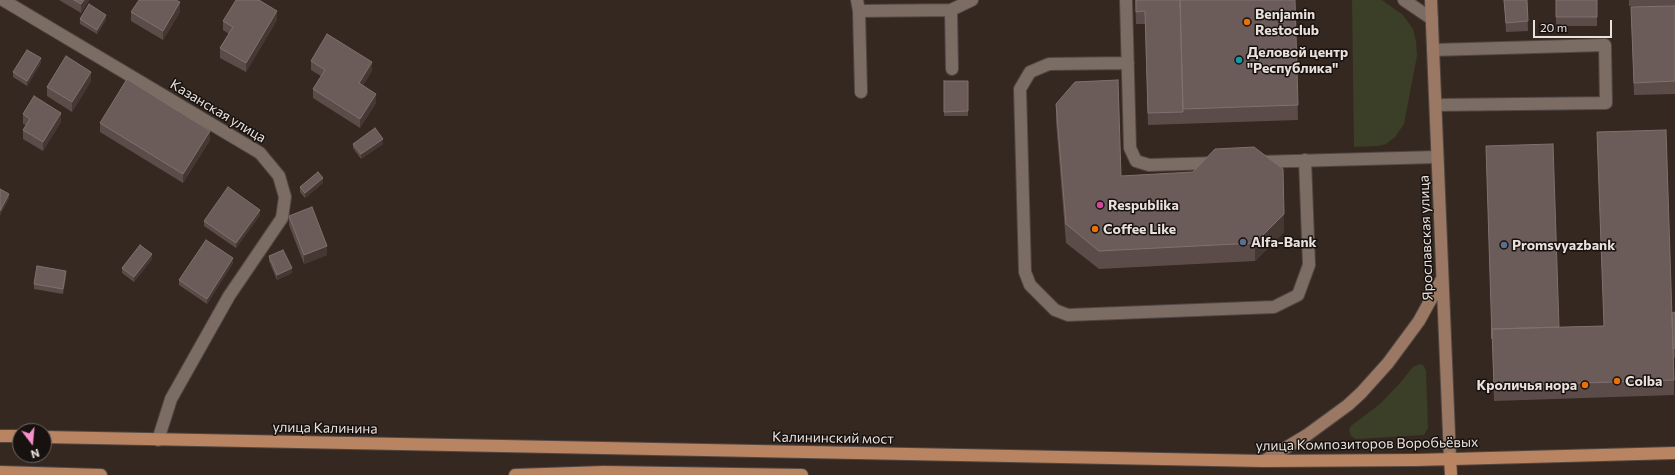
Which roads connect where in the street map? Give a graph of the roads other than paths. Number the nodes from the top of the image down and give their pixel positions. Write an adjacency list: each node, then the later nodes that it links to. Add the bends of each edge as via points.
1 (3, 0): 22 (street, Казанская улица, via 260,153 279,176 285,196 282,218 229,296 171,399)
2 (972, 0): 7 (street)
3 (1126, 0): 10 (street)
4 (1404, 0): 8 (street)
5 (1431, 0): 8 (street, Ярославская улица)
6 (858, 6): 7 (street); 12 (street)
7 (951, 10): 11 (street)
8 (1432, 19): 9 (street, Ярославская улица)
9 (1433, 50): 13 (street, Ярославская улица); 13 (street, via 1605,45 1606,102)
10 (1128, 64): 15 (street, via 1049,64 1030,72 1020,89 1025,272 1030,285 1055,310 1068,315 1274,308 1298,295 1309,265); 17 (street, via 1130,148 1136,161 1149,165)
11 (952, 69)
12 (861, 92)
13 (1436, 105): 14 (street, Ярославская улица)
14 (1437, 156): 15 (street); 18 (street, Ярославская улица)
15 (1305, 160): 16 (street)
16 (1243, 162)
17 (1227, 163)
18 (1442, 278): 26 (street, Ярославская улица); 27 (street, via 1419,321 1388,363 1361,393 1307,436)
19 (0, 436): 20 (main road)
20 (12, 436)
21 (52, 437): 22 (main road, улица Калинина)
22 (158, 440): 23 (main road, улица Калинина)
23 (606, 449): 25 (main road, Калининский мост)
24 (1675, 453): 26 (main road, улица Композиторов Воробьёвых)
25 (1059, 458): 27 (main road, улица Композиторов Воробьёвых)
26 (1450, 458): 27 (main road, улица Композиторов Воробьёвых); 32 (main road, Ярославская улица)
27 (1264, 461)
28 (0, 472): 29 (main road)
29 (101, 475)
30 (515, 475): 31 (main road, via 604,472)
31 (802, 475)
32 (1451, 475)

